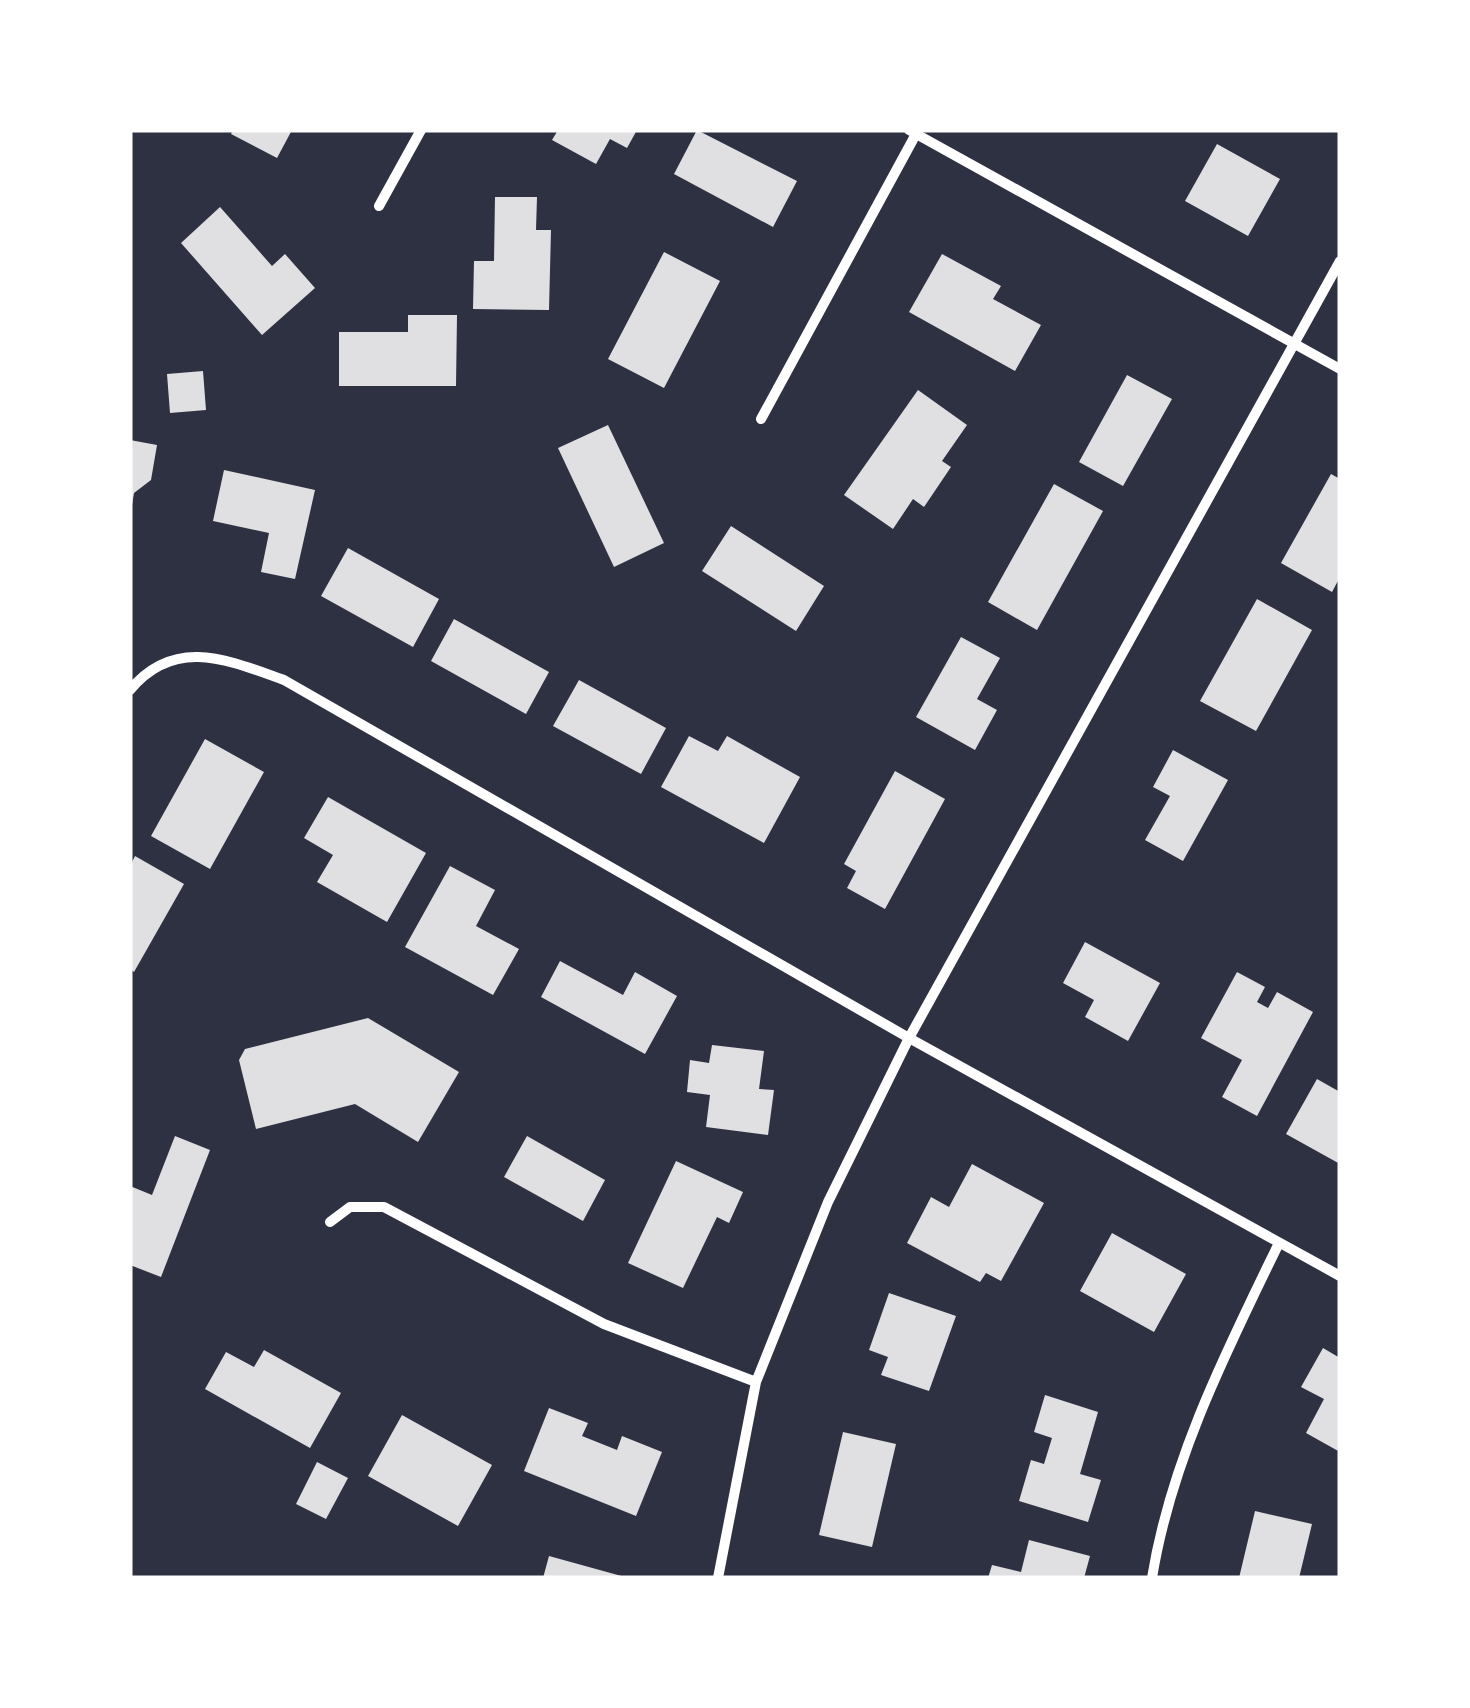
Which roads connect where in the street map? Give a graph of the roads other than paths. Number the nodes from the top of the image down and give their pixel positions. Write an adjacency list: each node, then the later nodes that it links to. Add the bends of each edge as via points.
1 (421, 130): 3 (street)
2 (913, 132): 5 (street); 7 (street)
3 (379, 206)
4 (1340, 261): 5 (street)
5 (1293, 343): 6 (street); 9 (street)
6 (1340, 369)
7 (762, 419)
8 (130, 690): 9 (street, via 146,671 191,654 284,680)
9 (909, 1038): 11 (street); 13 (street, via 828,1202)
10 (330, 1222): 13 (street, via 350,1207 384,1207 604,1324)
11 (1279, 1243): 12 (street); 15 (street, via 1206,1396)
12 (1340, 1276)
13 (756, 1382): 14 (street)
14 (718, 1578)
15 (1152, 1578)

